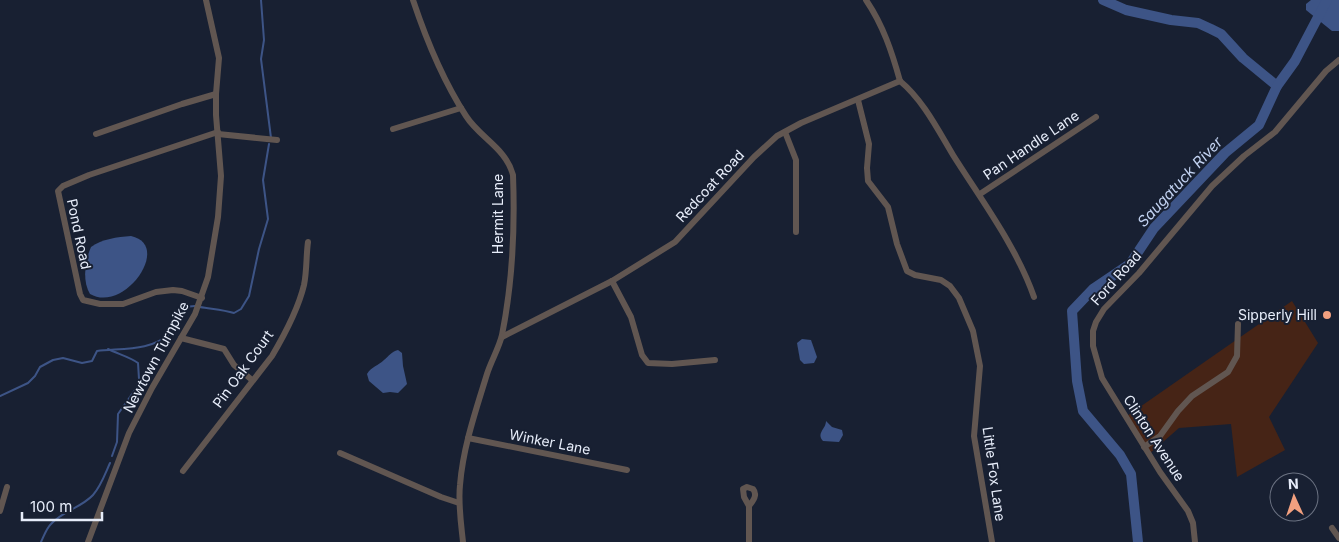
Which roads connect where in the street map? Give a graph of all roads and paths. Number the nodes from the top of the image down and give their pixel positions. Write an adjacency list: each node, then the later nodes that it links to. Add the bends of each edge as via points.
1 (206, 0): 6 (street, Newtown Turnpike, via 218,58)
2 (413, 0): 8 (street, Hermit Lane, via 430,45)
3 (866, 0): 5 (street, via 880,23)
4 (1339, 60): 24 (street, Ford Road, via 1275,132 1212,186 1108,304 1096,322)
5 (900, 81): 7 (street, Redcoat Road); 15 (street, via 910,89)
6 (216, 94): 12 (street, Newtown Turnpike); 13 (street)
7 (858, 100): 11 (street, Redcoat Road); 41 (street, Little Fox Lane, via 869,144 868,181 888,207 907,272 941,280 950,286 959,298 973,331 980,366 974,436)
8 (461, 108): 10 (street); 22 (street, Hermit Lane, via 474,127 504,155 513,175 511,273)
9 (1096, 117): 15 (street, Pan Handle Lane)
10 (394, 129)
11 (785, 132): 16 (street, via 796,160); 18 (street, Redcoat Road, via 754,157 675,242)
12 (218, 133): 14 (street); 20 (street, Newtown Turnpike, via 218,218); 20 (street, Pond Road, via 89,176 58,191 83,300 123,304 156,292 173,290)
13 (96, 134)
14 (277, 140)
15 (980, 194): 19 (street, via 1020,264)
16 (796, 232)
17 (308, 242): 26 (street, Pin Oak Court, via 304,285 294,312 272,356)
18 (612, 281): 22 (street, Redcoat Road); 25 (street, via 631,317 642,355 648,363)
19 (1034, 297)
20 (202, 298): 23 (street, Newtown Turnpike)
21 (1238, 324): 28 (street, via 1237,356 1228,372 1192,396 1160,436)
22 (502, 337): 27 (street)
23 (181, 338): 26 (street, via 224,349 234,365); 38 (street, Newtown Turnpike, via 129,433)
24 (1093, 346): 28 (street, Clinton Avenue, via 1102,378)
25 (714, 360)
26 (252, 380): 31 (street, Pin Oak Court)
27 (468, 438): 30 (street, Winker Lane); 33 (street)
28 (1144, 447): 42 (street, Clinton Avenue, via 1188,511)
29 (340, 453): 33 (street)
30 (627, 470)
31 (183, 471)
32 (7, 487): 35 (street)
33 (459, 503): 39 (street)
34 (748, 506): 40 (street)
35 (0, 511)
36 (1332, 528): 37 (street)
37 (1339, 538)
38 (88, 542)
39 (463, 542)
40 (749, 542)
41 (992, 542)
42 (1195, 542)

